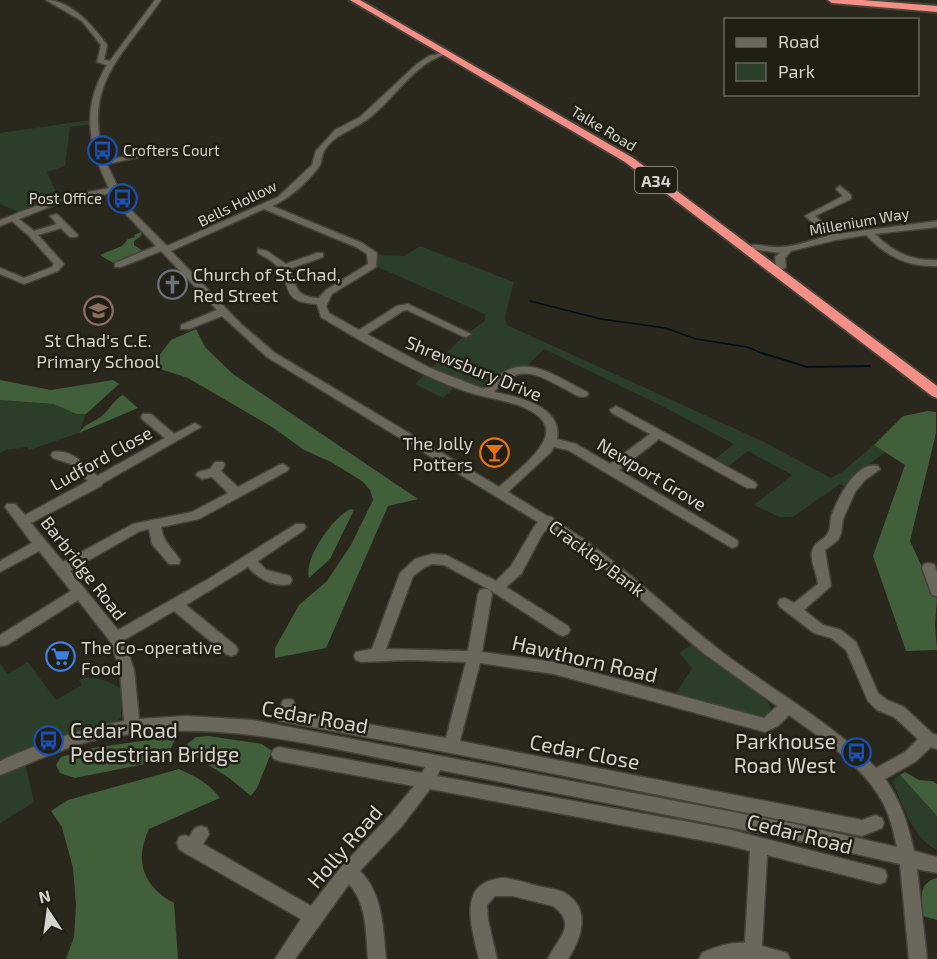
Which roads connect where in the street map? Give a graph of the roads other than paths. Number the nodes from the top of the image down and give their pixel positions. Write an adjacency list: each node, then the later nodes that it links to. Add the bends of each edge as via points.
1 (49, 0): 9 (street, via 91,26 104,45 100,62)
2 (158, 0): 9 (street)
3 (354, 0): 8 (highway, Talke Road / A34)
4 (361, 0): 25 (highway, Talke Road / A34, via 636,158)
5 (832, 0): 7 (highway)
6 (866, 0): 7 (highway)
7 (937, 7)
8 (444, 53): 14 (street, Bells Hollow, via 419,65 363,119 338,132 320,151 316,166 281,199); 41 (highway, Talke Road / A34, via 629,160)
9 (113, 63): 11 (street, via 95,101)
10 (135, 157): 11 (street)
11 (101, 163): 13 (street)
12 (840, 189): 23 (street, via 848,197 809,216)
13 (112, 190): 16 (street, via 57,201); 24 (street, Crackley Bank)
14 (266, 207): 24 (street, Bells Hollow); 34 (street, via 372,253 373,265 329,292)
15 (54, 216): 19 (street)
16 (12, 217): 17 (street); 21 (street)
17 (0, 223)
18 (937, 224): 20 (street, Millenium Way)
19 (62, 225): 21 (street); 22 (street)
20 (868, 232): 23 (street, Millenium Way); 30 (street, via 892,255)
21 (32, 234): 33 (street, via 59,263 57,268 24,281)
22 (72, 235)
23 (835, 237): 27 (street, Millenium Way)
24 (162, 247): 29 (street, Bells Hollow); 35 (street, Crackley Bank)
25 (755, 247): 27 (street, Millenium Way); 31 (highway, Talke Road / A34)
26 (265, 251): 32 (street)
27 (787, 251): 31 (street, via 780,257)
28 (320, 255): 32 (street)
29 (121, 263)
30 (937, 263)
31 (781, 267): 39 (highway, Talke Road / A34)
32 (283, 268): 34 (street, via 298,297)
33 (0, 272)
34 (322, 301): 37 (street, Shrewsbury Drive, via 325,315)
35 (224, 311): 36 (street); 57 (street, Crackley Bank, via 271,355)
36 (185, 327)
37 (360, 334): 38 (street, via 400,308 408,307); 40 (street, Shrewsbury Drive, via 420,368)
38 (466, 334)
39 (937, 384)
40 (487, 393): 42 (street, via 510,371 525,368); 48 (street, Shrewsbury Drive, via 542,413 550,422)
41 (937, 393)
42 (583, 394)
43 (616, 410): 46 (street)
44 (147, 417): 47 (street)
45 (195, 427): 47 (street, Ludford Close)
46 (659, 434): 51 (street); 55 (street)
47 (173, 439): 54 (street, Ludford Close)
48 (552, 442): 51 (street, Newport Grove, via 572,447); 57 (street)
49 (56, 452): 54 (street, via 75,461)
50 (874, 469): 85 (street, via 863,473 831,519 834,533 820,545 818,554 824,586 790,607 819,629 846,640 873,697 899,712)
51 (610, 470): 63 (street, Newport Grove)
52 (212, 471): 56 (street)
53 (281, 472): 56 (street)
54 (97, 483): 60 (street, Ludford Close)
55 (751, 485)
56 (236, 493): 61 (street, via 195,516)
57 (500, 493): 59 (street, Crackley Bank)
58 (11, 507): 60 (street, Barbridge Road)
59 (548, 520): 73 (street, via 538,530 516,570); 82 (street, Crackley Bank, via 622,572 723,661)
60 (25, 521): 64 (street, Barbridge Road)
61 (154, 524): 65 (street, via 157,541); 68 (street, via 126,532)
62 (298, 532): 66 (street)
63 (732, 543)
64 (41, 544): 67 (street); 68 (street, Barbridge Road)
65 (173, 554)
66 (250, 560): 70 (street, via 262,574); 74 (street)
67 (0, 567)
68 (62, 568): 72 (street, Barbridge Road)
69 (933, 574): 71 (street)
70 (285, 580)
71 (937, 591)
72 (80, 592): 76 (street, Barbridge Road); 77 (street)
73 (489, 596): 75 (street); 79 (street, via 446,560 420,563 407,573); 81 (street)
74 (176, 605): 76 (street); 78 (street)
75 (563, 630)
76 (116, 638): 84 (street, Barbridge Road, via 126,669)
77 (1, 643)
78 (231, 650)
79 (377, 655): 80 (street, Hawthorn Road); 81 (street, Hawthorn Road)
80 (361, 656)
81 (476, 656): 82 (street, Hawthorn Road, via 554,668 765,725); 86 (street)
82 (787, 706): 90 (street, Crackley Bank, via 827,734)
83 (286, 710): 86 (street, Cedar Close)
84 (132, 726): 88 (street, Cedar Road, via 189,722 230,725); 89 (street, Cedar Road, via 53,746)
85 (932, 741): 90 (street)
86 (451, 746): 91 (street, Cedar Close)
87 (285, 751): 92 (street, Cedar Road)
88 (436, 762): 92 (street, Holly Road); 93 (street, Cedar Road)
89 (0, 768)
90 (874, 777): 97 (street, Crackley Bank, via 896,815)
91 (628, 781): 93 (street); 94 (street, Cedar Close, via 862,828)
92 (426, 782): 96 (street, Cedar Road); 100 (street, Holly Road)
93 (625, 799): 97 (street, Cedar Road)
94 (876, 823)
95 (193, 841): 101 (street)
96 (759, 846): 99 (street, Cedar Road); 102 (street)
97 (906, 857): 98 (street); 109 (street, Crackley Bank)
98 (937, 866)
99 (872, 871)
100 (348, 872): 101 (street, Holly Road); 104 (street, via 361,881 369,896)
101 (312, 916): 103 (street, Holly Road)
102 (753, 952): 107 (street, via 734,951); 108 (street)
103 (284, 959)
104 (377, 959)
105 (488, 959): 106 (street, via 479,902 486,892 508,887 558,899 569,909 574,926)
106 (557, 959)
107 (708, 959)
108 (781, 959)
109 (918, 959)

